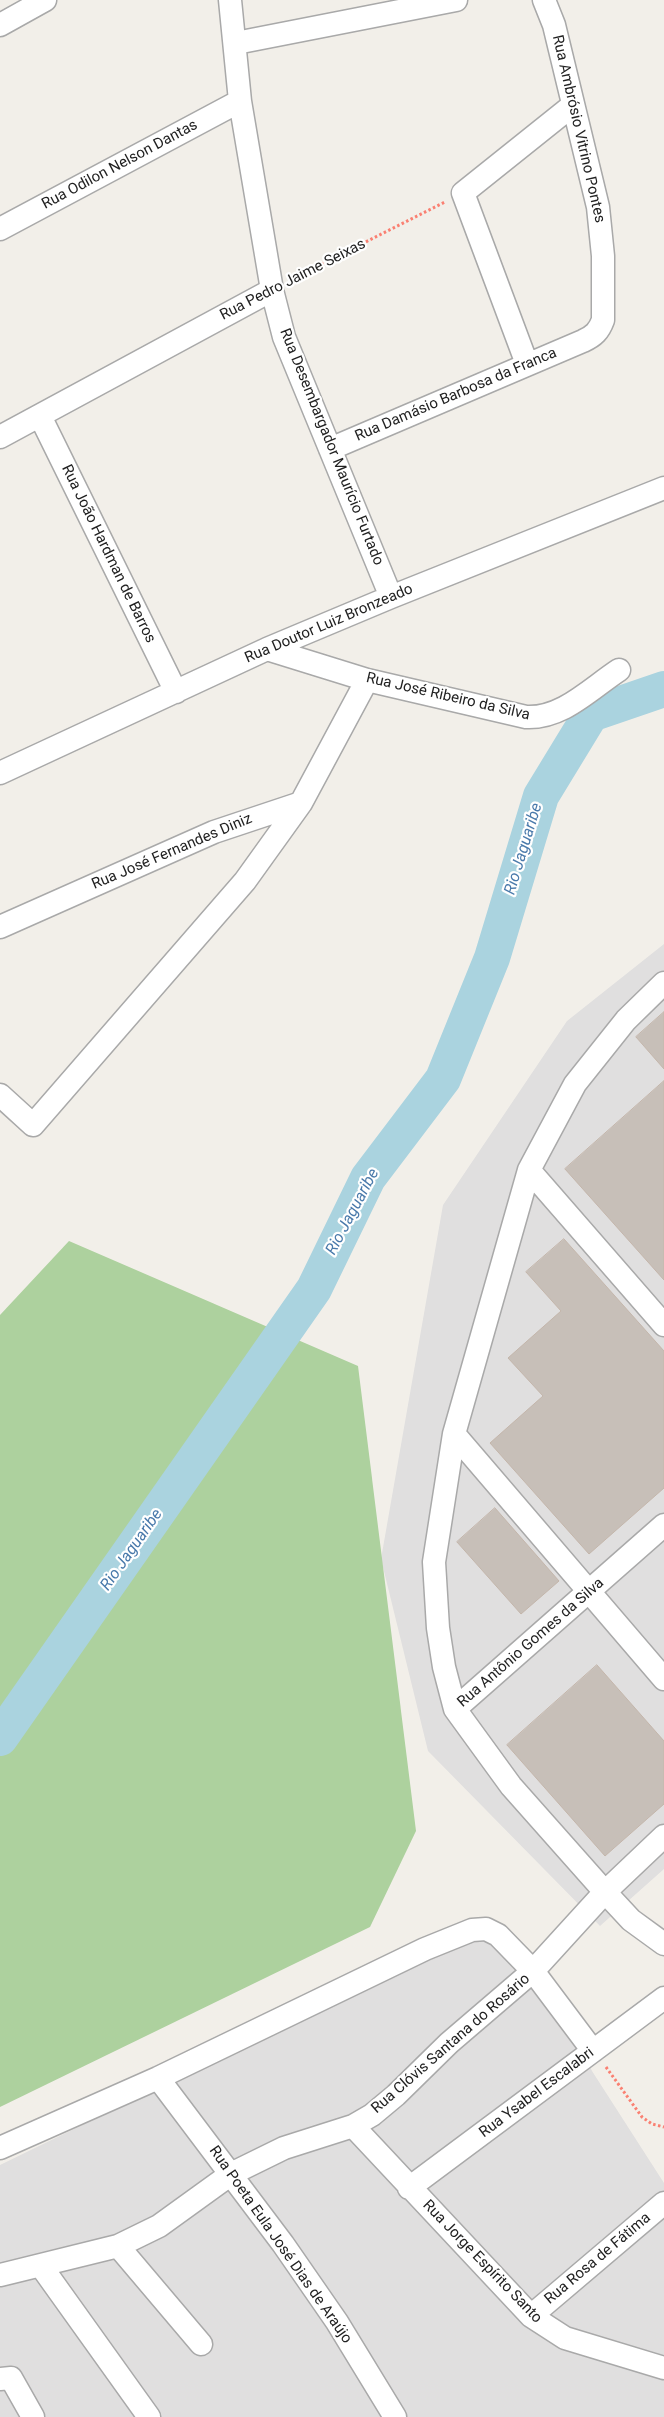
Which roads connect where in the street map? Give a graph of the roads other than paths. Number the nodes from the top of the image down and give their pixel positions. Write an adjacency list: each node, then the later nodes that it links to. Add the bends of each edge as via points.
1 (45, 0): 5 (street)
2 (230, 0): 6 (street, Rua Desembargador Maurício Furtado)
3 (456, 0): 6 (street)
4 (544, 0): 8 (street, Rua Ambrósio Vitrino Pontes, via 554,26)
5 (11, 13)
6 (236, 43): 7 (street, Rua Desembargador Maurício Furtado)
7 (240, 101): 9 (street, Rua Odilon Nelson Dantas); 10 (street, Rua Desembargador Maurício Furtado)
8 (573, 105): 11 (street, Rua Ambrósio Vitrino Pontes, via 598,207 603,256 603,320 593,336); 12 (street, via 463,193)
9 (0, 229)
10 (272, 290): 13 (street, Rua Pedro Jaime Seixas); 15 (street, Rua Desembargador Maurício Furtado, via 284,337)
11 (583, 341): 12 (street, Rua Damásio Barbosa da Franca)
12 (527, 364): 15 (street, Rua Damásio Barbosa da Franca)
13 (40, 416): 14 (street, Rua Pedro Jaime Seixas); 21 (street, Rua João Hardman de Barros)
14 (0, 437)
15 (330, 448): 17 (street, Rua Desembargador Maurício Furtado)
16 (664, 488): 17 (street, Rua Doutor Luiz Bronzeado)
17 (391, 597): 18 (street, Rua Doutor Luiz Bronzeado)
18 (267, 649): 20 (street, Rua José Ribeiro da Silva); 21 (street, Rua Doutor Luiz Bronzeado)
19 (619, 670): 20 (street, Rua José Ribeiro da Silva, via 559,712 539,718)
20 (367, 680): 23 (street)
21 (176, 692): 22 (street, Rua Doutor Luiz Bronzeado)
22 (3, 764)
23 (301, 802): 24 (street, Rua José Fernandes Diniz, via 214,832); 26 (street, via 245,881 33,1125)
24 (0, 927)
25 (664, 983): 27 (street, via 626,1020 575,1084)
26 (0, 1095)
27 (529, 1170): 28 (street); 29 (street)
28 (664, 1325)
29 (454, 1434): 31 (street); 33 (street, via 434,1562 438,1628)
30 (664, 1525): 31 (street, Rua Antônio Gomes da Silva)
31 (590, 1592): 32 (street); 33 (street, Rua Antônio Gomes da Silva)
32 (664, 1679)
33 (455, 1710): 35 (street, Rua Antônio Gomes da Silva, via 511,1786)
34 (664, 1836): 35 (street, Rua Clóvis Santana do Rosário)
35 (604, 1892): 36 (street, Rua Antônio Gomes da Silva, via 631,1920); 37 (street, Rua Clóvis Santana do Rosário)
36 (664, 1944)
37 (533, 1971): 39 (street); 40 (street, via 498,1935 486,1929 472,1930 425,1949); 41 (street, Rua Clóvis Santana do Rosário, via 449,2042 396,2095)
38 (662, 2003): 39 (street, Rua Ysabel Escalabri)
39 (593, 2051): 44 (street, Rua Ysabel Escalabri)
40 (158, 2078): 42 (street); 43 (street, Rua Poeta Eula José Dias de Araújo)
41 (354, 2126): 43 (street, Rua Clóvis Santana do Rosário, via 284,2148); 44 (street, Rua Jorge Espírito Santo)
42 (0, 2148)
43 (231, 2174): 46 (street, Rua Clóvis Santana do Rosário, via 159,2226); 55 (street, Rua Poeta Eula José Dias de Araújo, via 337,2322)
44 (409, 2188): 49 (street, Rua Jorge Espírito Santo)
45 (664, 2203): 49 (street, Rua Rosa de Fátima)
46 (118, 2246): 47 (street, Rua Clóvis Santana do Rosário); 50 (street)
47 (41, 2266): 48 (street, Rua Clóvis Santana do Rosário); 54 (street)
48 (0, 2275)
49 (531, 2316): 51 (street, Rua Jorge Espírito Santo, via 564,2338)
50 (201, 2344)
51 (664, 2368)
52 (6, 2378): 53 (street)
53 (31, 2416)
54 (148, 2417)
55 (395, 2417)

